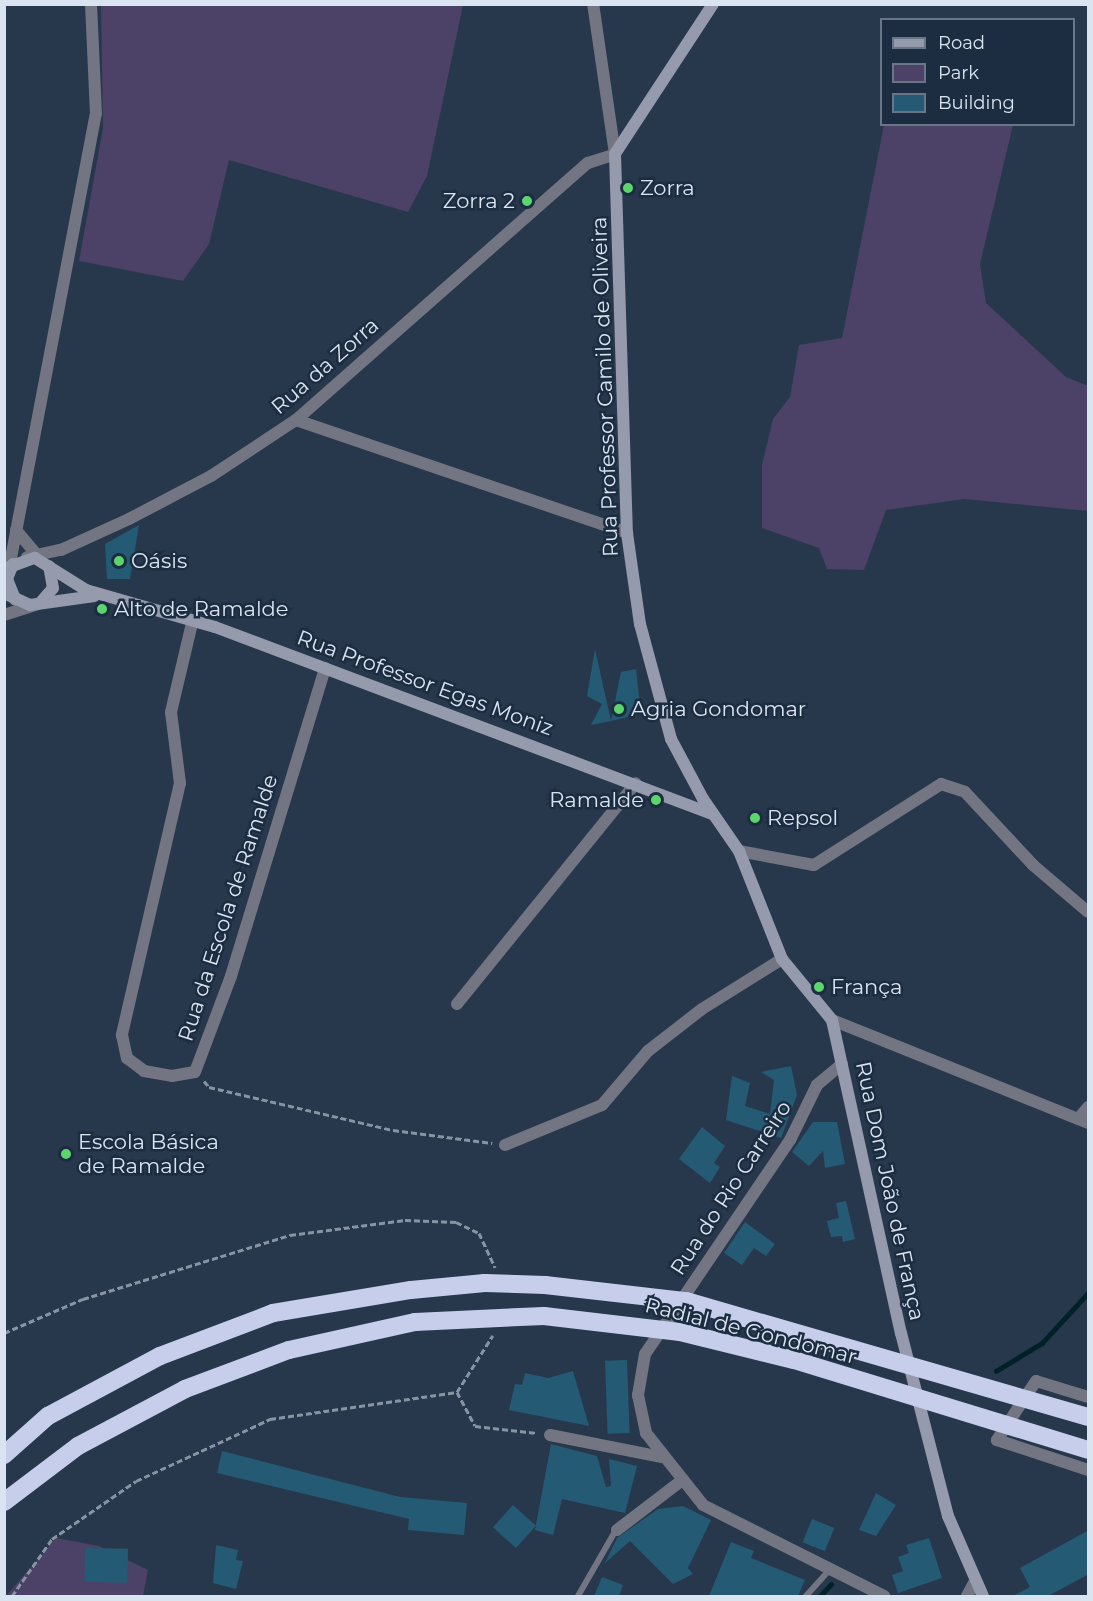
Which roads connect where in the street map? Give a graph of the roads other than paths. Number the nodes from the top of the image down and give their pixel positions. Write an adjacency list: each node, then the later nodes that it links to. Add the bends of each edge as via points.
1 (91, 4): 7 (street, via 96,114)
2 (593, 4): 4 (street)
3 (713, 4): 4 (main road)
4 (615, 154): 5 (street, Rua da Zorra, via 588,163); 6 (main road, Rua Professor Camilo de Oliveira)
5 (296, 420): 6 (street); 7 (street, Rua da Zorra, via 212,476 55,552)
6 (627, 533): 16 (main road, Rua Professor Camilo de Oliveira, via 656,698 688,774)
7 (30, 551): 8 (main road); 8 (street); 10 (main road, Rua Professor Egas Moniz, via 86,591); 11 (main road, via 53,588)
8 (7, 571): 9 (main road, Rua Professor Egas Moniz)
9 (10, 596): 11 (main road, Rua Professor Egas Moniz)
10 (116, 598): 11 (main road, Rua Professor Egas Moniz, via 80,596); 13 (main road, Rua Professor Egas Moniz)
11 (38, 604): 12 (street)
12 (4, 615)
13 (193, 619): 14 (main road, Rua Professor Egas Moniz); 14 (street, Rua da Escola de Ramalde, via 171,712 180,783 122,1035 127,1058 144,1071 172,1077 195,1072 231,976)
14 (325, 668): 15 (main road, Rua Professor Egas Moniz)
15 (636, 783): 16 (main road, Rua Professor Egas Moniz); 20 (street)
16 (716, 816): 17 (main road, Rua Dom João de França)
17 (739, 851): 18 (street, via 814,865 941,784 965,792 1033,865); 19 (main road, Rua Dom João de França)
18 (1089, 912)
19 (782, 959): 21 (main road, Rua Dom João de França); 25 (street, via 702,1009 648,1051 602,1105)
20 (458, 1004)
21 (832, 1020): 22 (main road, Rua Dom João de França); 24 (street)
22 (842, 1064): 33 (street, Rua do Rio Carreiro, via 817,1085 765,1179 645,1354 638,1395 646,1433); 39 (main road, Rua Dom João de França, via 901,1333 948,1516)
23 (1089, 1107): 24 (street)
24 (1084, 1121)
25 (506, 1145)
26 (1089, 1397): 34 (street, via 1036,1381 997,1440)
27 (48, 1416): 28 (highway, Radial de Gondomar, bridge, via 160,1356 273,1313 411,1290 535,1284 686,1301); 30 (highway); 32 (highway, Radial de Gondomar)
28 (1089, 1418)
29 (550, 1435): 33 (street)
30 (4, 1437)
31 (1089, 1450): 36 (highway, Radial de Gondomar, bridge, via 794,1360 680,1332 544,1316 416,1322 289,1350 185,1389 78,1446)
32 (4, 1455)
33 (661, 1457): 35 (street, Rua do Rio Carreiro)
34 (1089, 1470)
35 (681, 1481): 37 (street); 38 (street, Rua do Rio Carreiro, via 703,1505)
36 (4, 1502)
37 (617, 1530): 40 (lane)
38 (830, 1568): 41 (lane); 42 (street, Rua do Rio Carreiro)
39 (974, 1583): 43 (street); 44 (main road, Rua Dom João de França)
40 (578, 1596)
41 (806, 1596)
42 (884, 1596)
43 (967, 1596)
44 (983, 1596)

